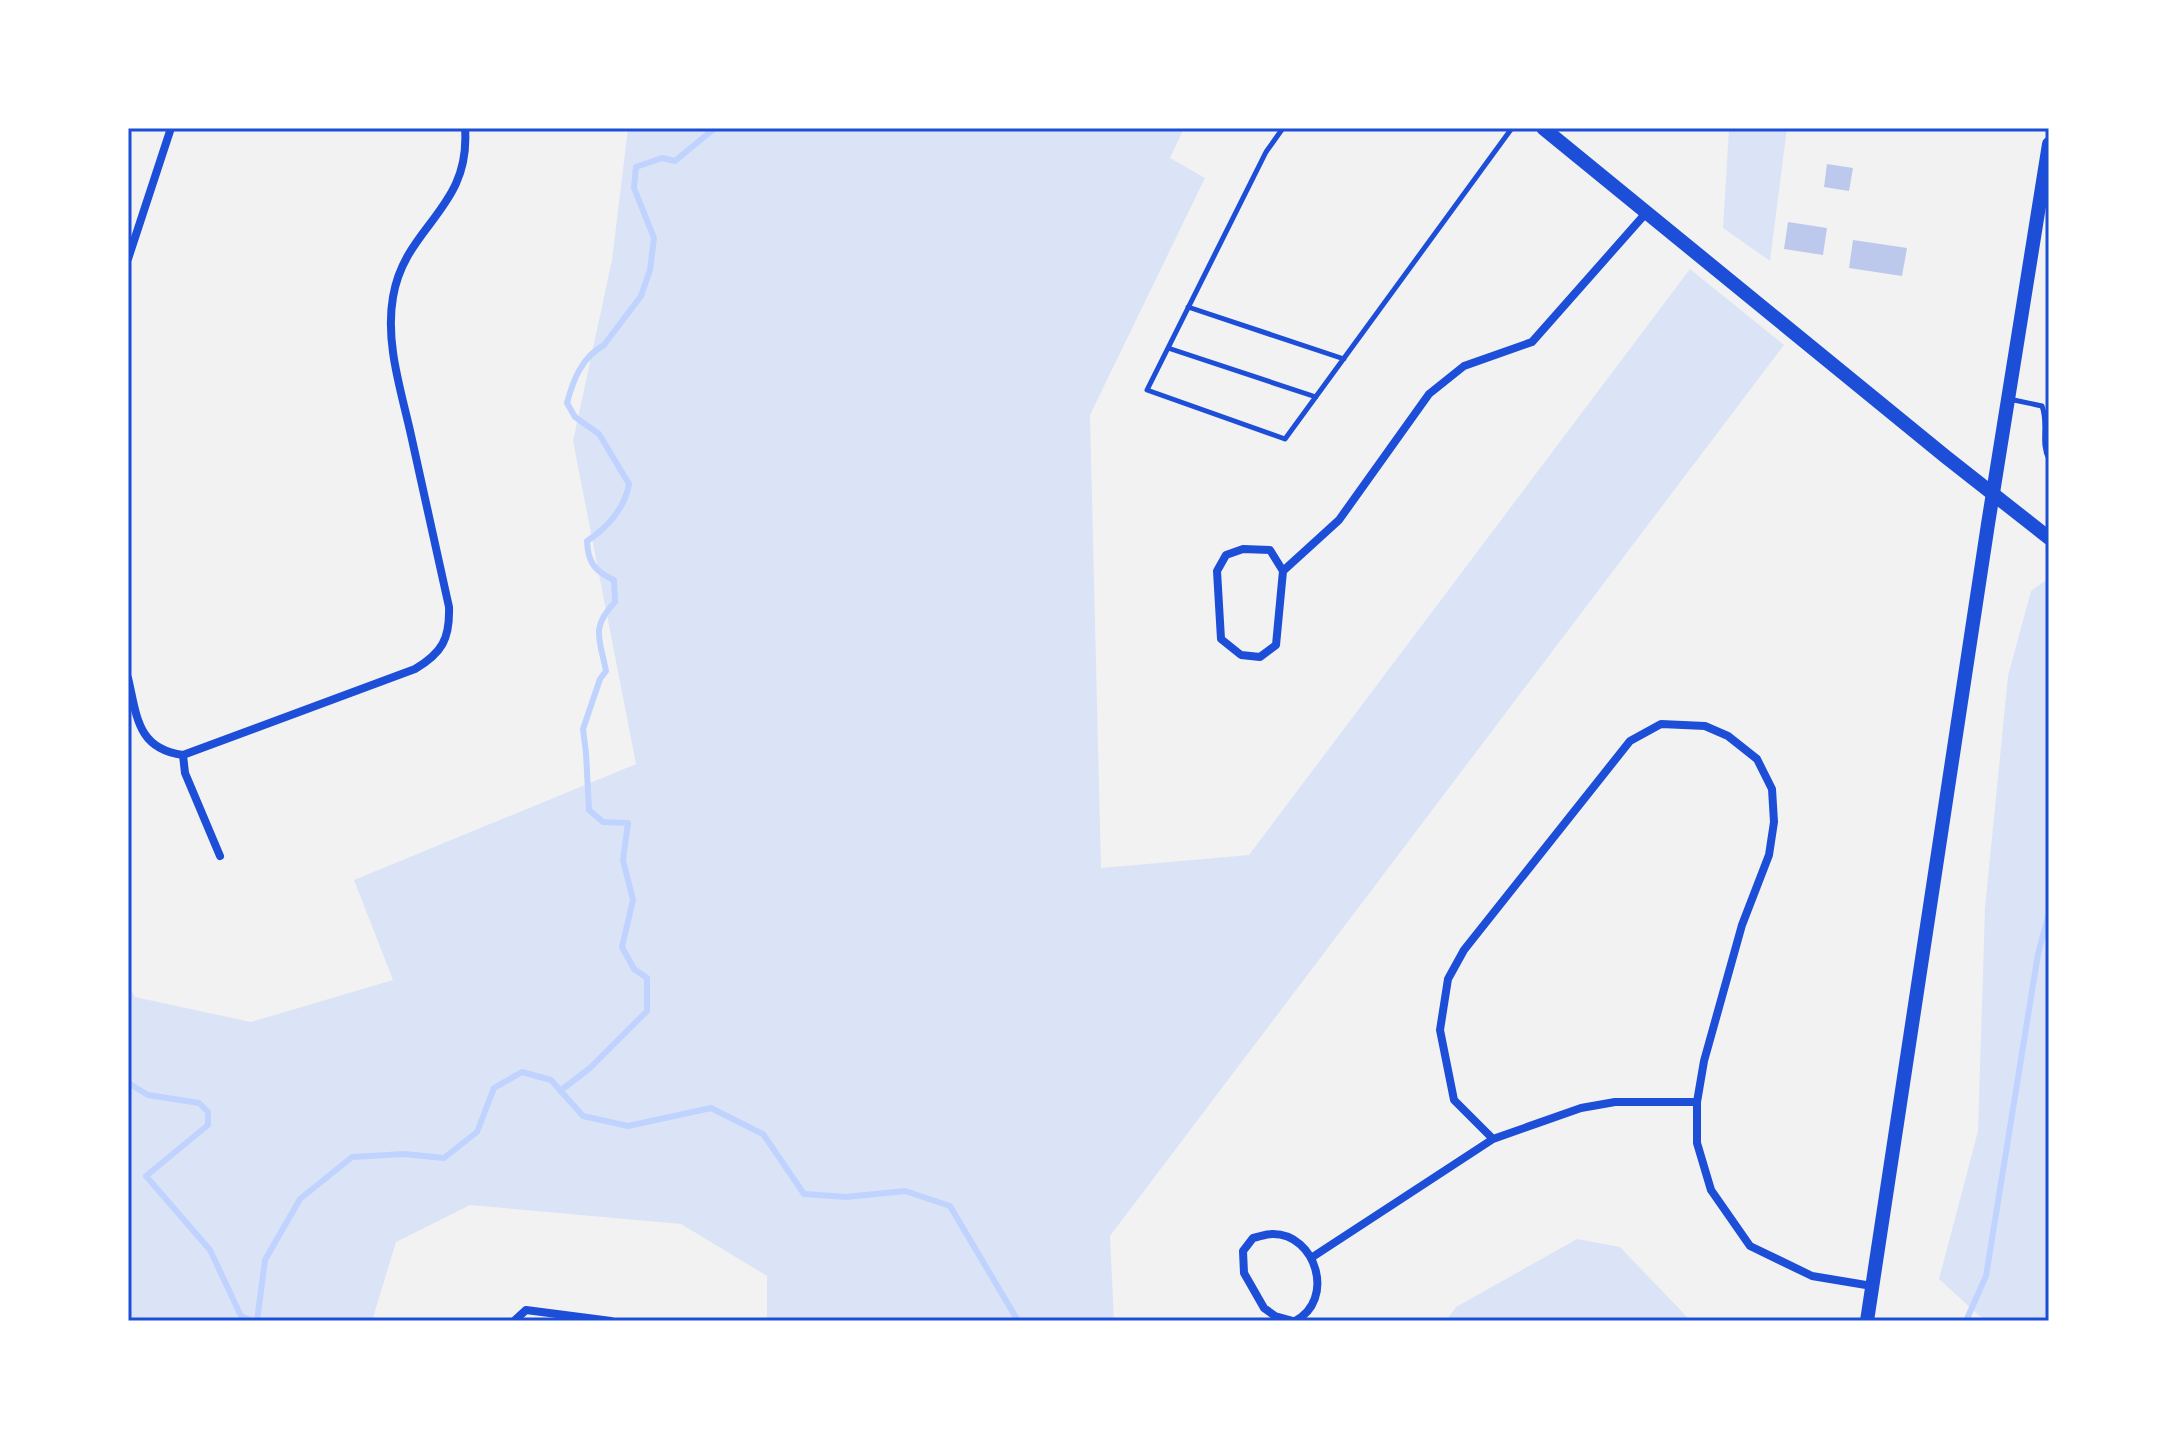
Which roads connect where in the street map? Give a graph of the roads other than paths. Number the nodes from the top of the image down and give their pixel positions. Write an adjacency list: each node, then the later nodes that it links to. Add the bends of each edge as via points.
1 (171, 128): 8 (street)
2 (465, 128): 19 (street, via 455,188 409,249 391,315 394,360 449,607 444,642 433,658 415,669)
3 (1283, 128): 9 (lane)
4 (1512, 128): 11 (lane)
5 (1543, 128): 7 (street)
6 (2049, 144): 13 (street)
7 (1646, 213): 15 (street); 17 (street, via 1532,342 1464,366 1429,394 1339,520)
8 (128, 259)
9 (1188, 307): 10 (lane); 11 (lane)
10 (1168, 348): 12 (lane); 12 (lane, via 1147,390 1285,439)
11 (1344, 359): 12 (lane)
12 (1316, 397)
13 (2008, 399): 14 (lane, via 2042,406); 15 (street)
14 (2049, 459)
15 (1993, 492): 16 (street); 24 (street)
16 (2047, 533)
17 (1283, 571): 17 (street, via 1276,645 1260,657 1241,655 1221,639 1217,571 1226,555 1243,549 1270,550)
18 (128, 678): 19 (street, via 139,726 151,744)
19 (183, 755): 20 (street, via 185,773)
20 (220, 856)
21 (1697, 1102): 22 (street, via 1615,1102 1581,1108); 22 (street, via 1742,925 1769,855 1772,789 1757,759 1728,736 1705,726 1661,724 1630,741 1464,950 1448,979 1440,1030 1454,1100); 24 (street, via 1697,1143 1711,1190 1750,1246 1812,1276)
22 (1493, 1139): 23 (street)
23 (1311, 1258): 27 (street, via 1319,1280 1316,1301); 27 (street, via 1291,1240 1274,1234 1253,1238 1243,1251 1244,1273 1264,1308)
24 (1872, 1286): 28 (street)
25 (514, 1321): 26 (street, via 526,1310)
26 (611, 1321)
27 (1294, 1321)
28 (1867, 1321)

